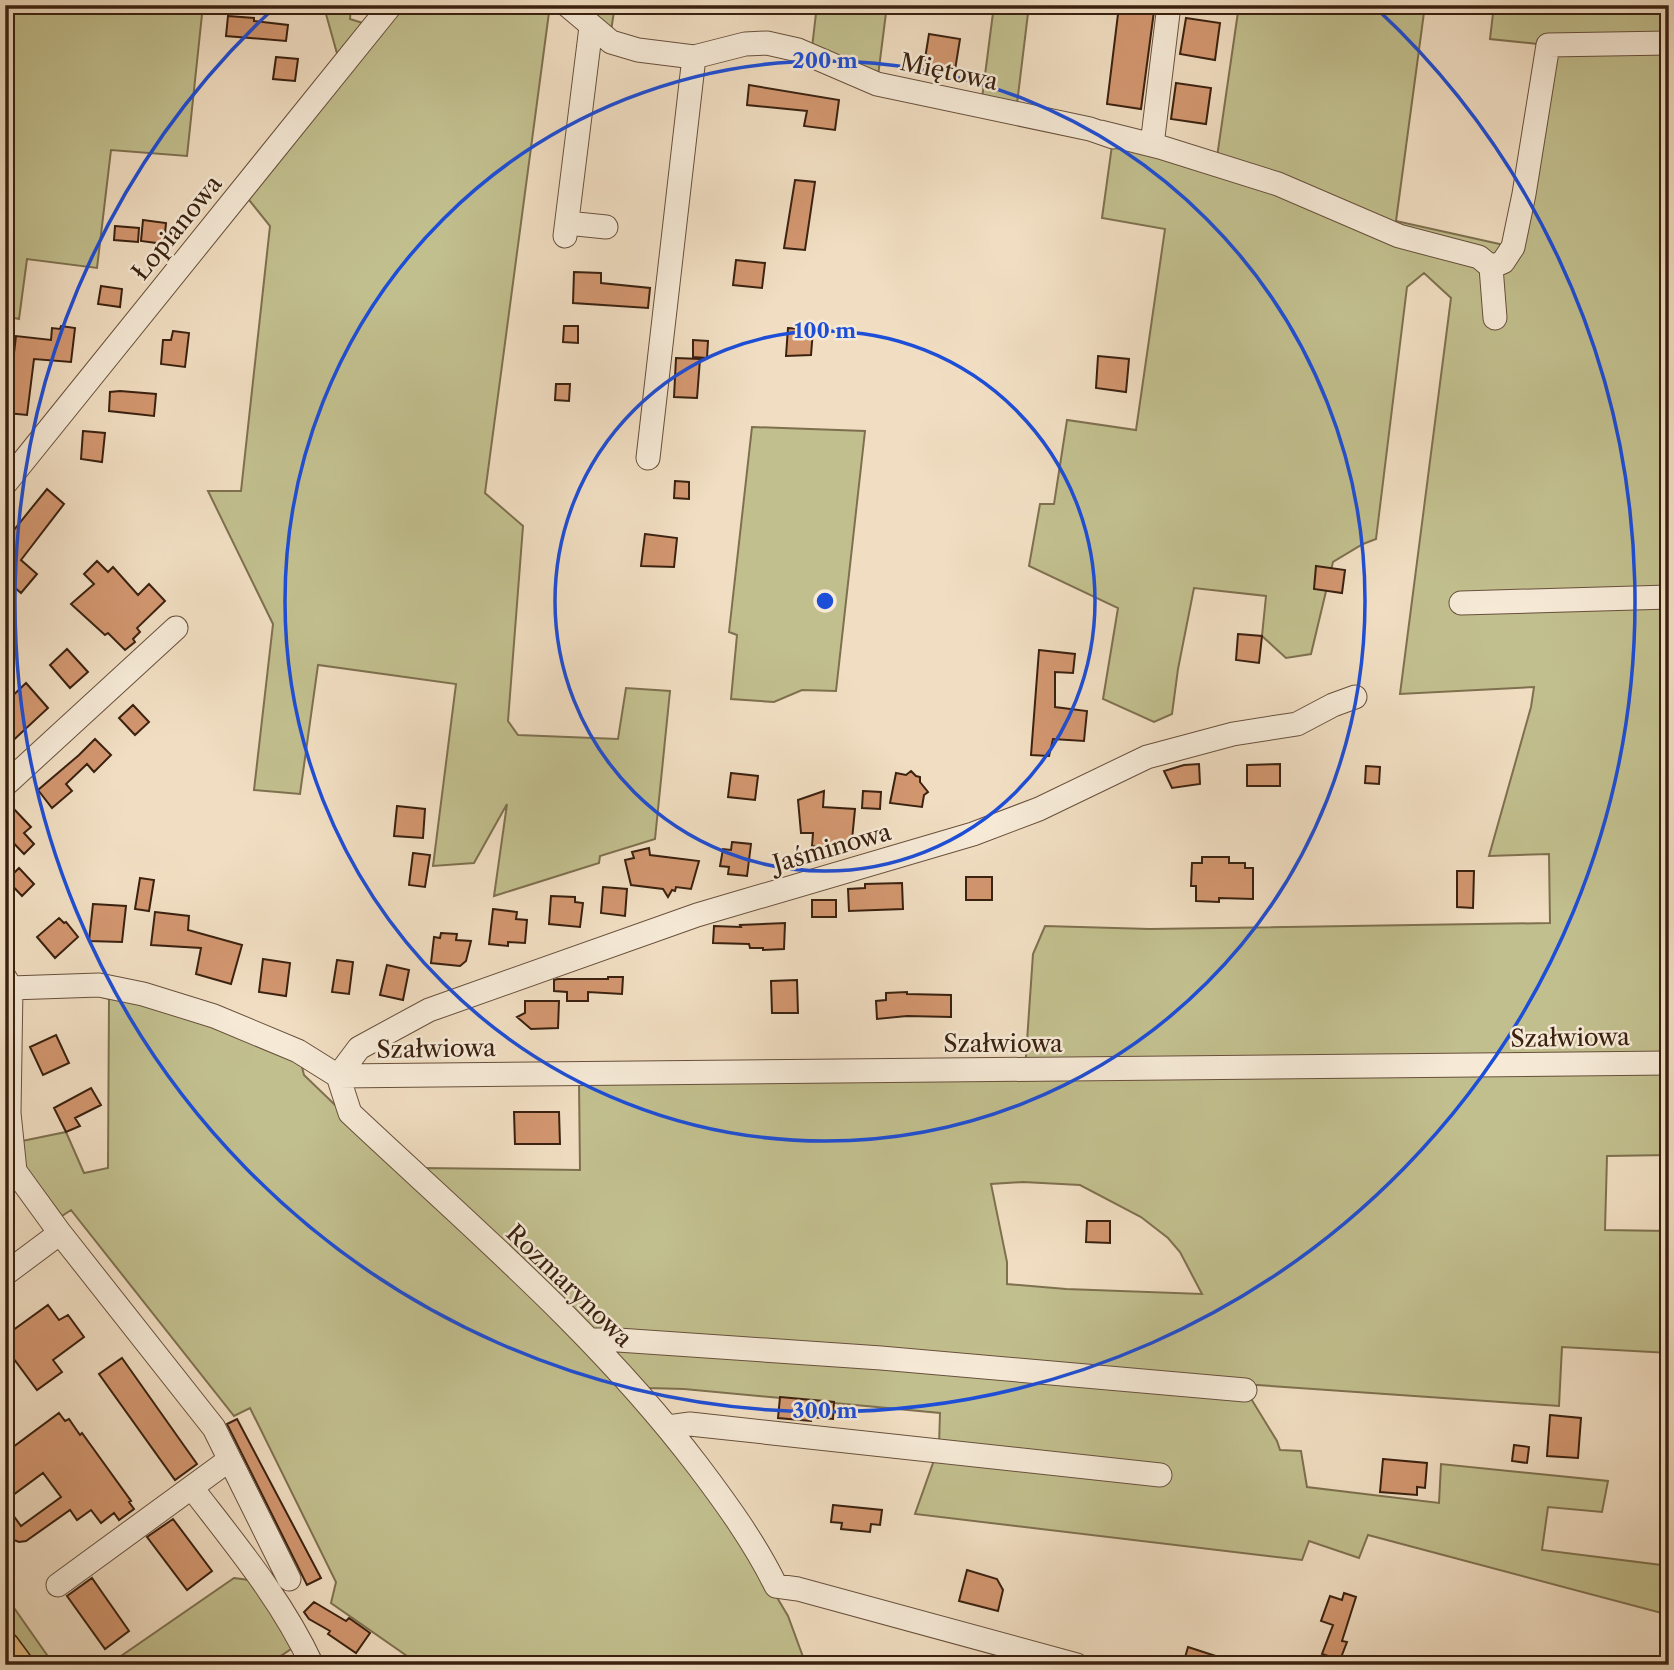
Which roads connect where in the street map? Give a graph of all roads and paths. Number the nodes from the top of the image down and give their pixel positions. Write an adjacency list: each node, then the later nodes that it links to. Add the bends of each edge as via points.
1 (391, 5): 14 (street, Łopianowa)
2 (567, 5): 4 (street, Miętowa)
3 (1169, 5): 9 (street)
4 (591, 27): 6 (street, Miętowa, via 611,41 638,50); 10 (street, via 566,230)
5 (1669, 43): 11 (street, via 1548,46 1513,247 1503,262)
6 (694, 57): 7 (street, Miętowa, via 768,43 799,50 877,84); 13 (street)
7 (1090, 129): 8 (street, Miętowa); 9 (street, Miętowa)
8 (1113, 137)
9 (1152, 145): 11 (street, Miętowa, via 1278,184 1399,236 1479,257)
10 (606, 228)
11 (1491, 267): 12 (street)
12 (1495, 318)
13 (648, 458)
14 (5, 484)
15 (1669, 597): 16 (street)
16 (1461, 603)
17 (176, 628): 19 (street)
18 (1355, 697): 22 (street, Jaśminowa, via 1297,724 1233,734 1147,757 1039,809 973,834 697,915 429,1010 359,1048)
19 (5, 785)
20 (7, 986): 22 (street, via 99,985 143,994 214,1016 298,1051); 23 (street)
21 (1669, 1063): 22 (street, Szałwiowa)
22 (338, 1076): 26 (street, Rozmarynowa, via 350,1114)
23 (13, 1185): 24 (street)
24 (60, 1233): 25 (street); 29 (street, via 214,1428)
25 (5, 1274)
26 (589, 1340): 27 (street, via 881,1358); 28 (street, Rozmarynowa)
27 (1245, 1390)
28 (668, 1427): 30 (street, via 690,1423); 37 (street, Rozmarynowa, via 720,1496 776,1586)
29 (229, 1461): 31 (street); 32 (street)
30 (1160, 1475)
31 (192, 1488): 33 (street); 36 (street, via 256,1572)
32 (289, 1579)
33 (58, 1585)
34 (5, 1646): 35 (main road)
35 (19, 1665)
36 (313, 1665)
37 (1077, 1665)

